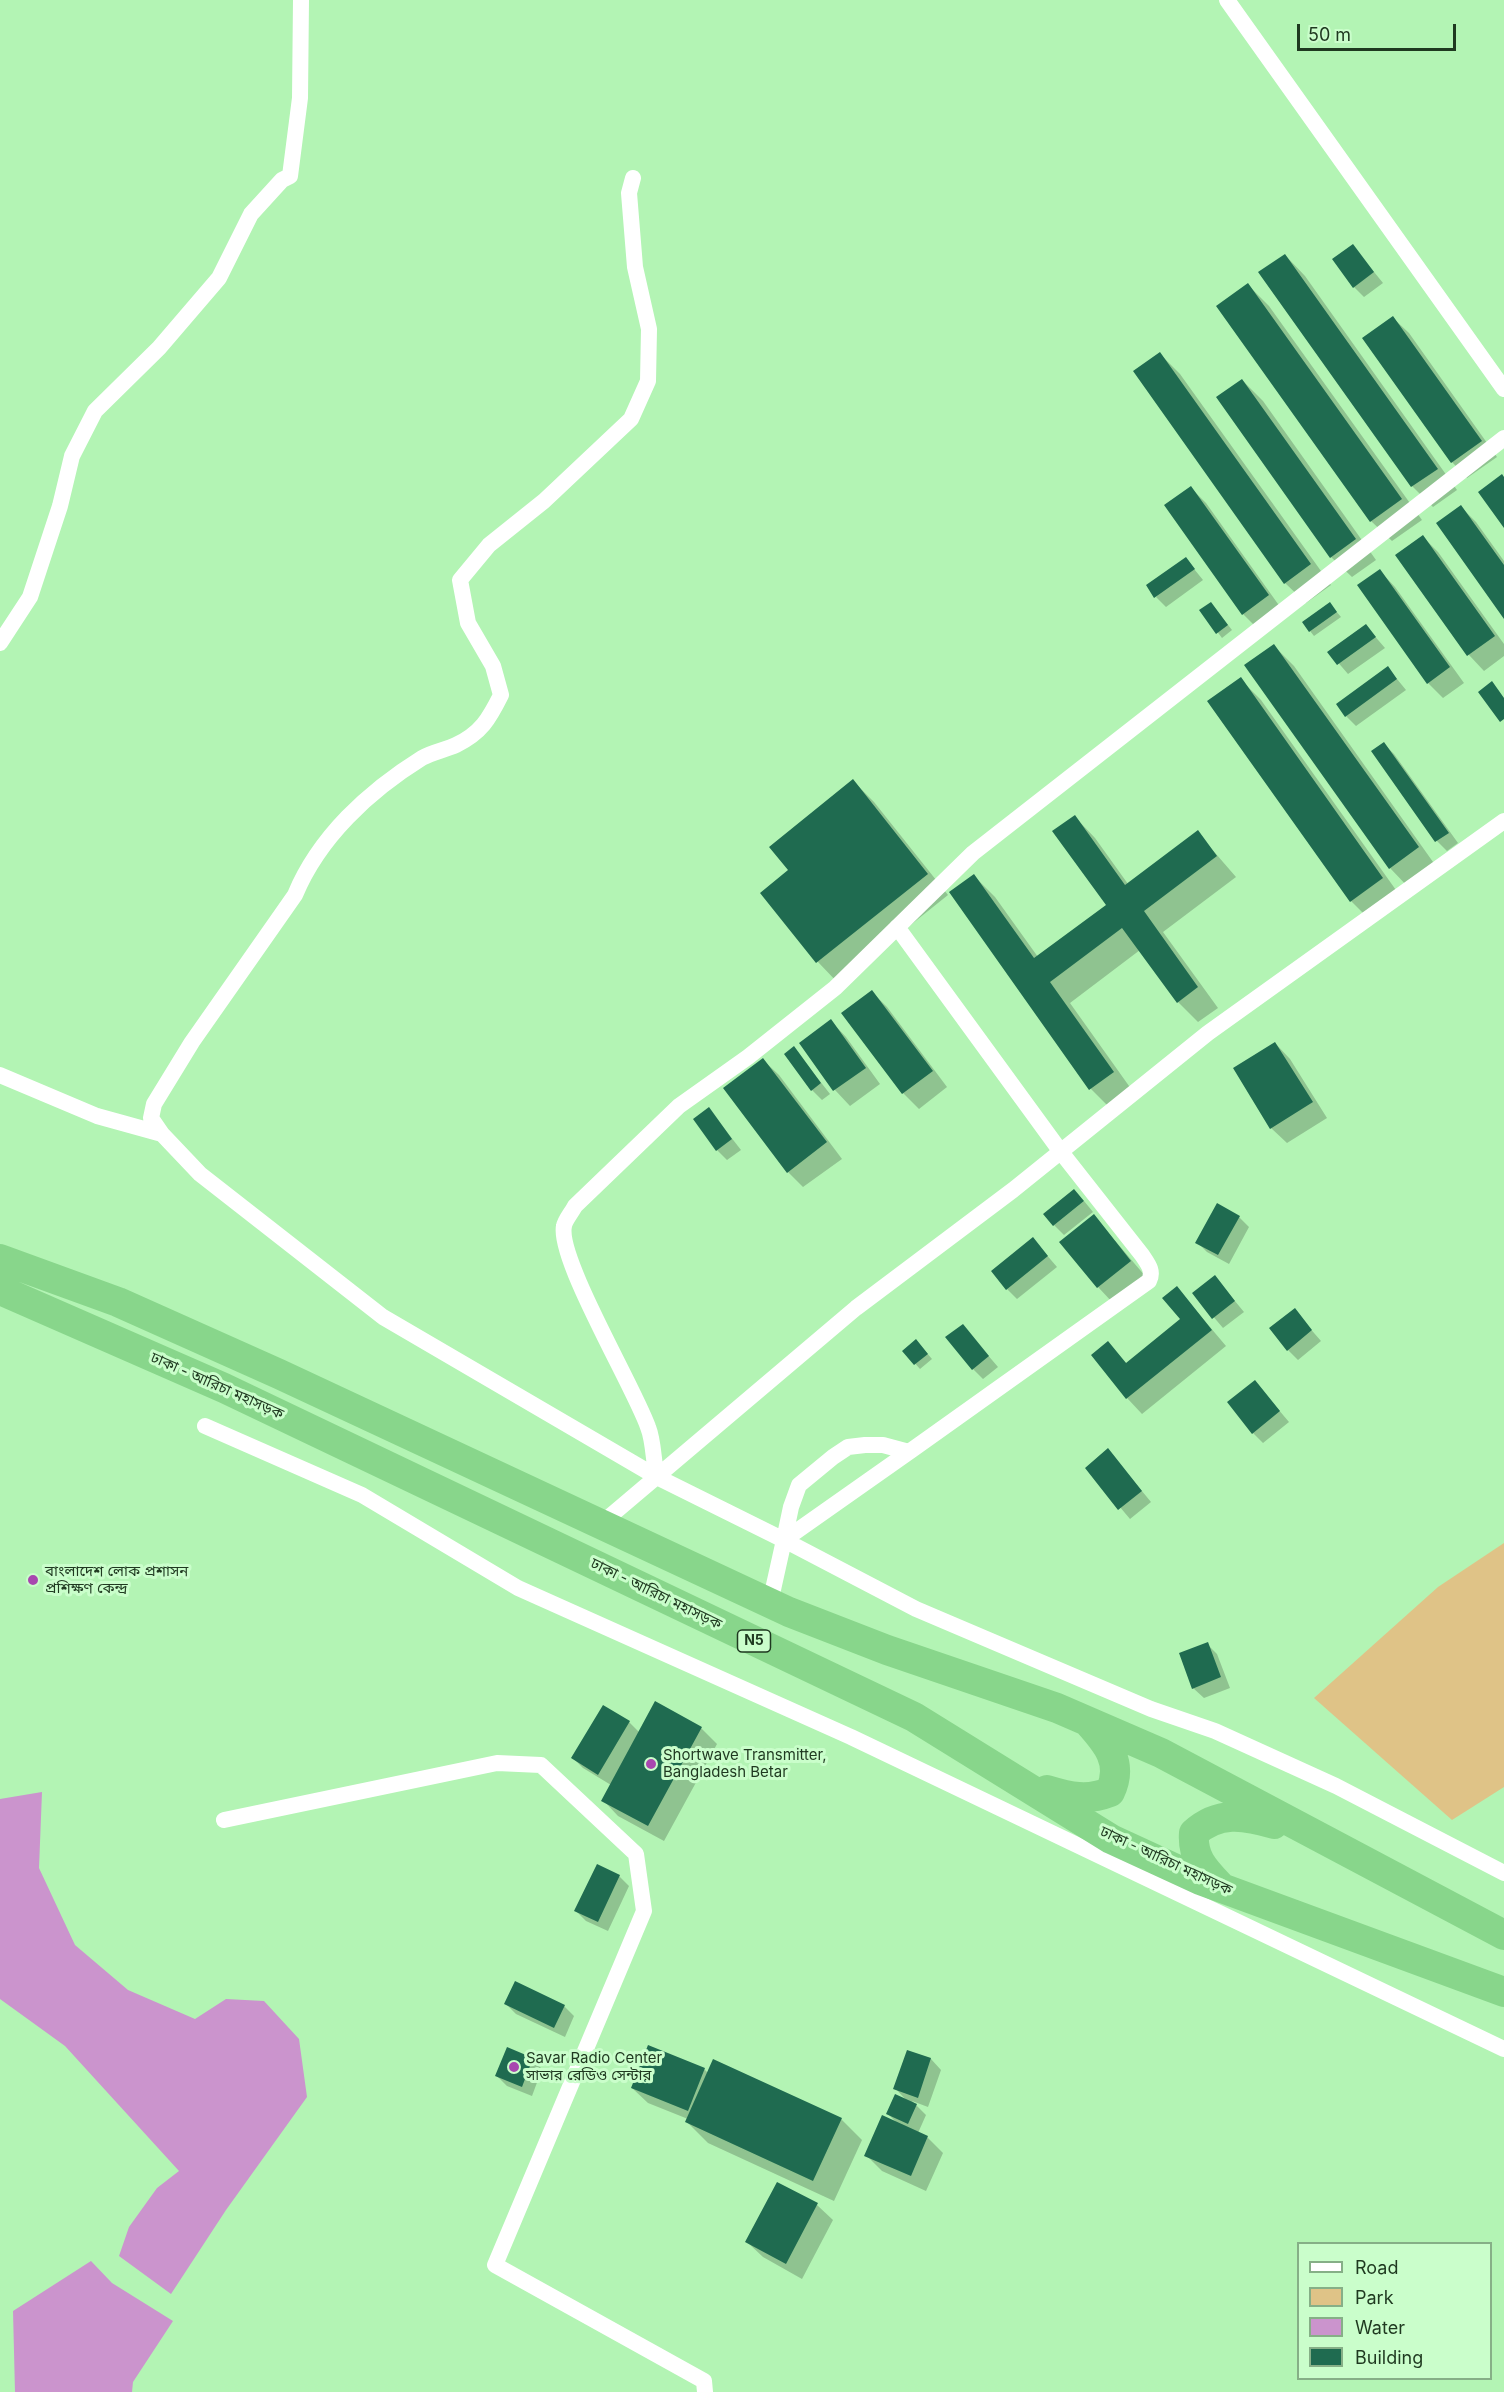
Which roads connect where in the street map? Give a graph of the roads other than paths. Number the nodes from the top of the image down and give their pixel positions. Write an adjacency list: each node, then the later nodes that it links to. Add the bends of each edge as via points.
1 (301, 0): 6 (street, via 300,98 290,176 251,214 219,278 159,348 95,411 72,456 30,597)
2 (1227, 0): 4 (street)
3 (633, 178): 10 (street, via 629,193 636,267 649,329 648,381 631,419 544,501 489,545 460,580 468,623 493,666 501,695 486,725 457,744 423,758 367,799 327,838 305,871 295,895 192,1042 154,1104 151,1118)
4 (1504, 389)
5 (1504, 438): 8 (street, via 973,853)
6 (0, 643)
7 (1504, 821): 11 (street, via 1208,1033)
8 (897, 927): 11 (street); 16 (street, via 835,988 679,1106 575,1206 564,1226 567,1251 582,1290 650,1430)
9 (0, 1075): 10 (street, via 97,1116)
10 (162, 1134): 16 (street, via 200,1174 383,1317)
11 (1061, 1152): 15 (street, via 1142,1255 1150,1268 1149,1281); 16 (street, via 856,1308)
12 (0, 1259): 17 (highway, via 118,1302)
13 (0, 1290): 21 (highway, ঢাকা - আরিচা মহাসড়ক / N5, via 224,1388 914,1717)
14 (205, 1426): 28 (street, via 362,1495 518,1588 850,1737)
15 (909, 1452): 18 (street); 18 (street, via 865,1445 848,1447 833,1457 799,1485)
16 (657, 1477): 17 (street); 18 (street)
17 (602, 1523): 19 (highway)
18 (784, 1540): 19 (street); 24 (street, via 916,1609 1151,1709 1215,1731 1335,1786)
19 (770, 1603): 20 (highway, via 887,1650)
20 (1086, 1720): 21 (highway, via 1105,1740 1116,1762 1116,1780 1110,1792 1078,1799); 23 (highway, via 1161,1753)
21 (1011, 1775): 25 (highway, ঢাকা - আরিচা মহাসড়ক / N5, via 1111,1839)
22 (224, 1820): 29 (street, via 497,1763 541,1766 636,1854 644,1911 495,2265 704,2381)
23 (1320, 1838): 25 (highway, via 1255,1818 1226,1815 1205,1823 1194,1833 1193,1850 1203,1869); 26 (highway)
24 (1504, 1873)
25 (1224, 1889): 27 (highway, ঢাকা - আরিচা মহাসড়ক / N5)
26 (1504, 1935)
27 (1504, 1992)
28 (1504, 2049)
29 (705, 2392)

